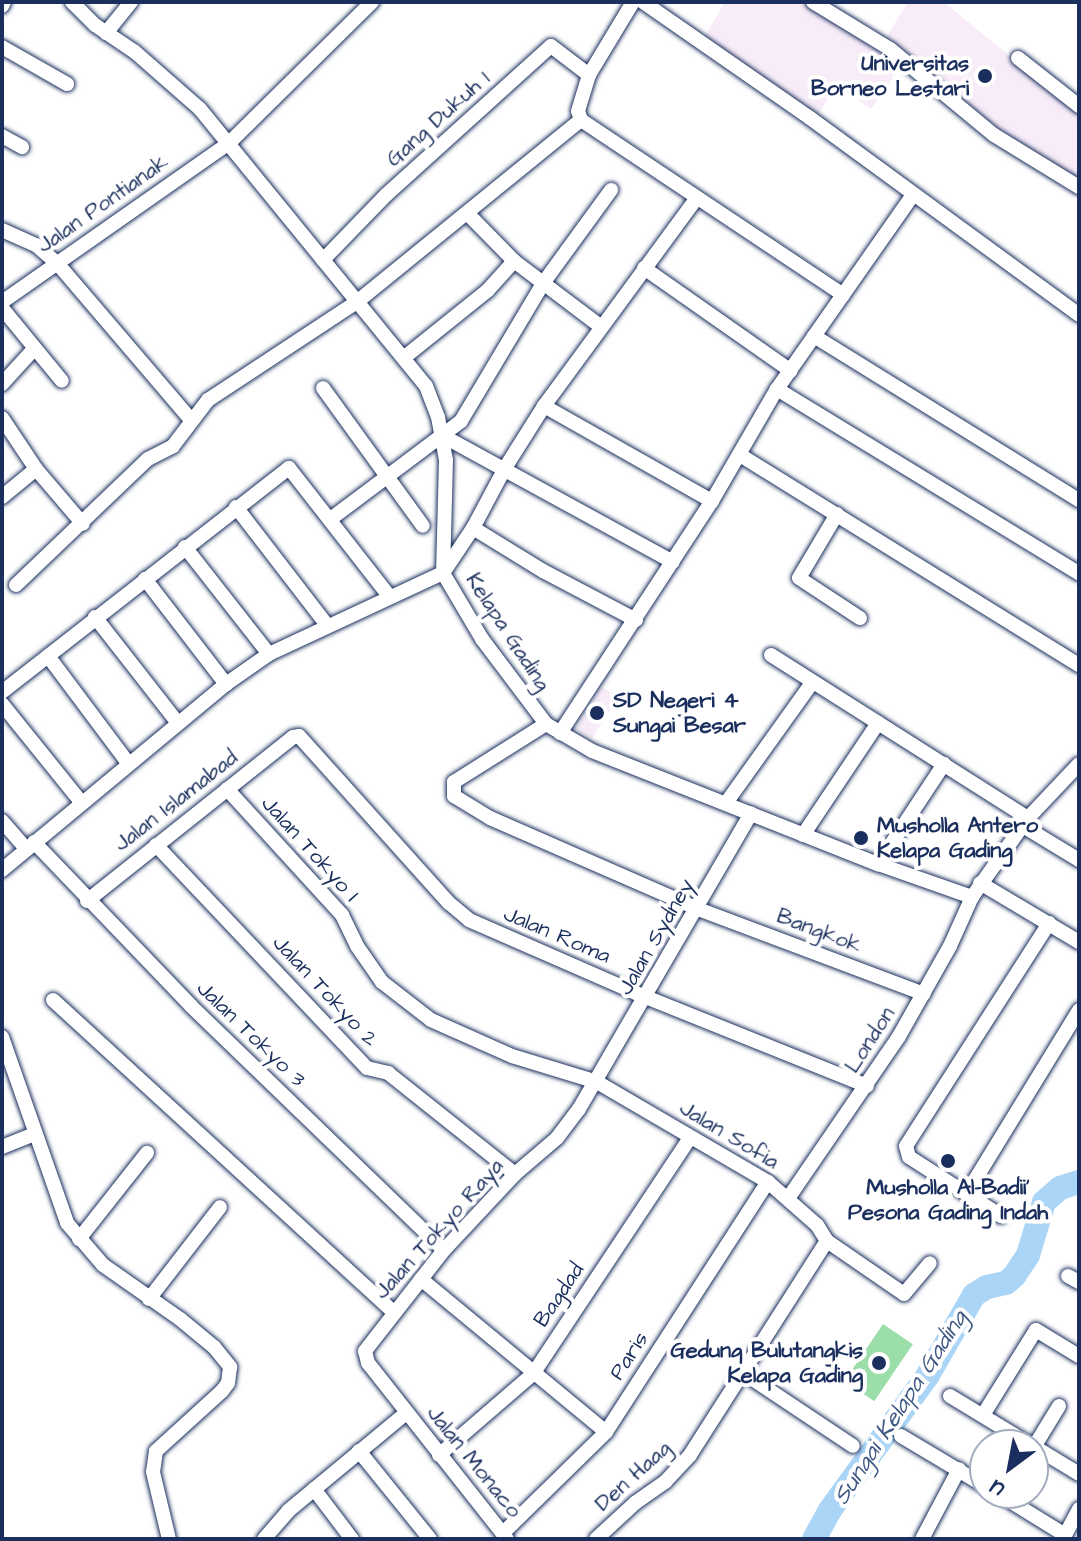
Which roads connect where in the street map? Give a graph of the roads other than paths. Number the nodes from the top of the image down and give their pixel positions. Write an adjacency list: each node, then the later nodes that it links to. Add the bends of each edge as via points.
1 (131, 2): 9 (street)
2 (372, 2): 17 (street, Jalan Pontianak)
3 (633, 2): 12 (street)
4 (643, 2): 21 (street)
5 (813, 2): 8 (street)
6 (844, 2): 8 (street)
7 (78, 4): 9 (street, Kelapa Gading)
8 (837, 16): 19 (street, via 890,49 994,135)
9 (106, 33): 17 (street, Kelapa Gading, via 183,91)
10 (2, 47): 13 (street)
11 (1018, 58): 14 (street)
12 (589, 75): 15 (street, via 579,102); 25 (street, Gang Dukuh 1, via 551,46 386,195)
13 (67, 84)
14 (1079, 106)
15 (581, 120): 22 (street); 23 (street)
16 (2, 136): 18 (street)
17 (229, 143): 25 (street, Kelapa Gading); 27 (street, Jalan Pontianak)
18 (22, 147)
19 (1079, 187)
20 (611, 190): 29 (street)
21 (913, 195): 30 (street); 34 (street)
22 (697, 198): 28 (street); 30 (street)
23 (468, 214): 26 (street); 31 (street)
24 (2, 230): 27 (street, via 36,245)
25 (323, 260): 31 (street, Kelapa Gading)
26 (514, 261): 29 (street); 38 (street, via 488,290)
27 (57, 263): 32 (street, Jalan Pontianak); 46 (street)
28 (644, 268): 35 (street); 39 (street)
29 (544, 282): 35 (street); 47 (street, via 461,421)
30 (843, 295): 36 (street)
31 (358, 301): 38 (street, Kelapa Gading); 46 (street, via 226,385)
32 (2, 302)
33 (2, 308): 37 (street)
34 (1079, 315)
35 (600, 326): 44 (street)
36 (814, 336): 39 (street); 53 (street)
37 (34, 349): 40 (street); 41 (street)
38 (406, 356): 47 (street, Kelapa Gading, via 433,399)
39 (791, 371): 43 (street)
40 (62, 381)
41 (2, 384)
42 (323, 388): 51 (street)
43 (777, 389): 48 (street); 64 (street)
44 (544, 406): 49 (street); 54 (street)
45 (2, 418): 50 (street)
46 (191, 420): 58 (street, via 173,446 148,459)
47 (443, 436): 49 (street); 51 (street); 63 (street, Kelapa Gading)
48 (740, 455): 54 (street); 56 (street)
49 (505, 468): 60 (street); 62 (street)
50 (36, 469): 52 (street); 58 (street)
51 (386, 477): 57 (street); 59 (street)
52 (2, 497)
53 (1079, 500)
54 (712, 501): 62 (street)
55 (236, 507): 57 (street, via 289,468); 61 (street); 71 (street)
56 (837, 514): 69 (street, via 799,578); 75 (street)
57 (332, 518): 67 (street)
58 (83, 524): 66 (street)
59 (423, 526)
60 (473, 528): 63 (street); 70 (street)
61 (185, 547): 65 (street); 72 (street)
62 (673, 562): 70 (street)
63 (443, 573): 67 (street); 82 (street, Kelapa Gading, via 482,639)
64 (1079, 573)
65 (145, 579): 68 (street); 77 (street)
66 (16, 585)
67 (389, 596): 71 (street)
68 (95, 617): 74 (street); 80 (street)
69 (860, 618)
70 (636, 620): 83 (street)
71 (327, 625): 72 (street)
72 (269, 654): 77 (street)
73 (771, 655): 76 (street)
74 (48, 656): 78 (street); 85 (street)
75 (1079, 665)
76 (812, 683): 81 (street); 90 (street)
77 (226, 684): 80 (street)
78 (2, 692)
79 (2, 704): 89 (street)
80 (177, 722): 85 (street)
81 (878, 723): 86 (street); 94 (street)
82 (546, 724): 83 (street, Kelapa Gading); 103 (street, Bangkok, via 454,782 454,796 490,818)
83 (560, 733): 90 (street, Kelapa Gading, via 592,751)
84 (293, 737): 88 (street, Jalan Islamabad); 107 (street, Jalan Roma, via 303,739 460,914)
85 (128, 763): 89 (street)
86 (944, 764): 93 (street); 98 (street)
87 (1079, 764): 93 (street)
88 (227, 789): 95 (street, Jalan Islamabad); 112 (street, Jalan Tokyo I, via 342,915 371,969 397,996 431,1020 476,1041)
89 (81, 802): 96 (street)
90 (726, 803): 91 (street, Kelapa Gading)
91 (751, 813): 94 (street, Kelapa Gading); 103 (street, Jalan Sydney)
92 (2, 821): 96 (street, Jalan Tokyo 3)
93 (1025, 822): 97 (street); 100 (street)
94 (803, 835): 98 (street, Kelapa Gading)
95 (156, 845): 102 (street, Jalan Islamabad); 118 (street, Jalan Tokyo 2, via 367,1068 388,1073)
96 (30, 846): 99 (street); 102 (street, Jalan Tokyo 3)
97 (1079, 860)
98 (878, 864): 101 (street, Kelapa Gading)
99 (2, 870)
100 (980, 883): 101 (street); 104 (street)
101 (972, 897): 106 (street, London)
102 (87, 901): 126 (street, Jalan Tokyo 3)
103 (698, 909): 106 (street, Bangkok); 107 (street, Jalan Sydney)
104 (1049, 923): 105 (street); 120 (street, via 906,1146 909,1157)
105 (1079, 942)
106 (924, 994): 113 (street, London)
107 (646, 997): 112 (street, Jalan Sydney); 113 (street, Jalan Roma)
108 (53, 1000): 130 (street)
109 (1079, 1010): 120 (street)
110 (2, 1037): 111 (street)
111 (5, 1054): 114 (street)
112 (597, 1082): 115 (street, Jalan Sofia); 118 (street, Jalan Tokyo Raya, via 557,1138)
113 (867, 1086): 121 (street, London)
114 (35, 1134): 116 (street); 124 (street, via 67,1223)
115 (690, 1138): 119 (street, Jalan Sofia); 133 (street, Bagdad)
116 (2, 1147)
117 (147, 1153): 124 (street)
118 (515, 1174): 126 (street, Jalan Tokyo Raya)
119 (768, 1182): 121 (street, Jalan Sofia); 140 (street, Paris)
120 (967, 1193): 123 (street)
121 (789, 1197): 125 (street, Jalan Sofia)
122 (220, 1207): 129 (street)
123 (1001, 1216)
124 (79, 1239): 129 (street, via 103,1265)
125 (827, 1241): 127 (street, Jalan Sofia, via 904,1294); 132 (street, Den Haag)
126 (444, 1250): 128 (street, Jalan Tokyo Raya)
127 (930, 1263)
128 (421, 1279): 130 (street, Jalan Tokyo Raya); 133 (street)
129 (149, 1299): 154 (street, via 214,1347 230,1367 222,1391 156,1451 153,1472)
130 (394, 1312): 136 (street, Jalan Tokyo Raya, via 365,1357)
131 (1079, 1356): 137 (street, via 1036,1330)
132 (742, 1372): 142 (street); 158 (street, Den Haag, via 678,1470)
133 (533, 1374): 140 (street); 144 (street, Bagdad)
134 (950, 1396): 137 (street)
135 (1059, 1406): 139 (street)
136 (406, 1413): 143 (street); 144 (street, Jalan Monaco)
137 (983, 1415): 138 (street)
138 (1006, 1429)
139 (1044, 1429)
140 (606, 1432): 152 (street, Paris)
141 (901, 1436): 146 (street)
142 (853, 1446)
143 (359, 1451): 149 (street); 157 (street)
144 (439, 1455): 152 (street, Jalan Monaco)
145 (1049, 1456): 147 (street)
146 (959, 1469): 148 (street); 159 (street)
147 (1079, 1474)
148 (969, 1476)
149 (314, 1489): 155 (street); 156 (street)
150 (1021, 1509): 153 (street)
151 (1079, 1509): 153 (street)
152 (505, 1536)
153 (1064, 1537)
154 (169, 1539)
155 (264, 1539)
156 (352, 1539)
157 (430, 1539)
158 (596, 1539)
159 (922, 1539)

